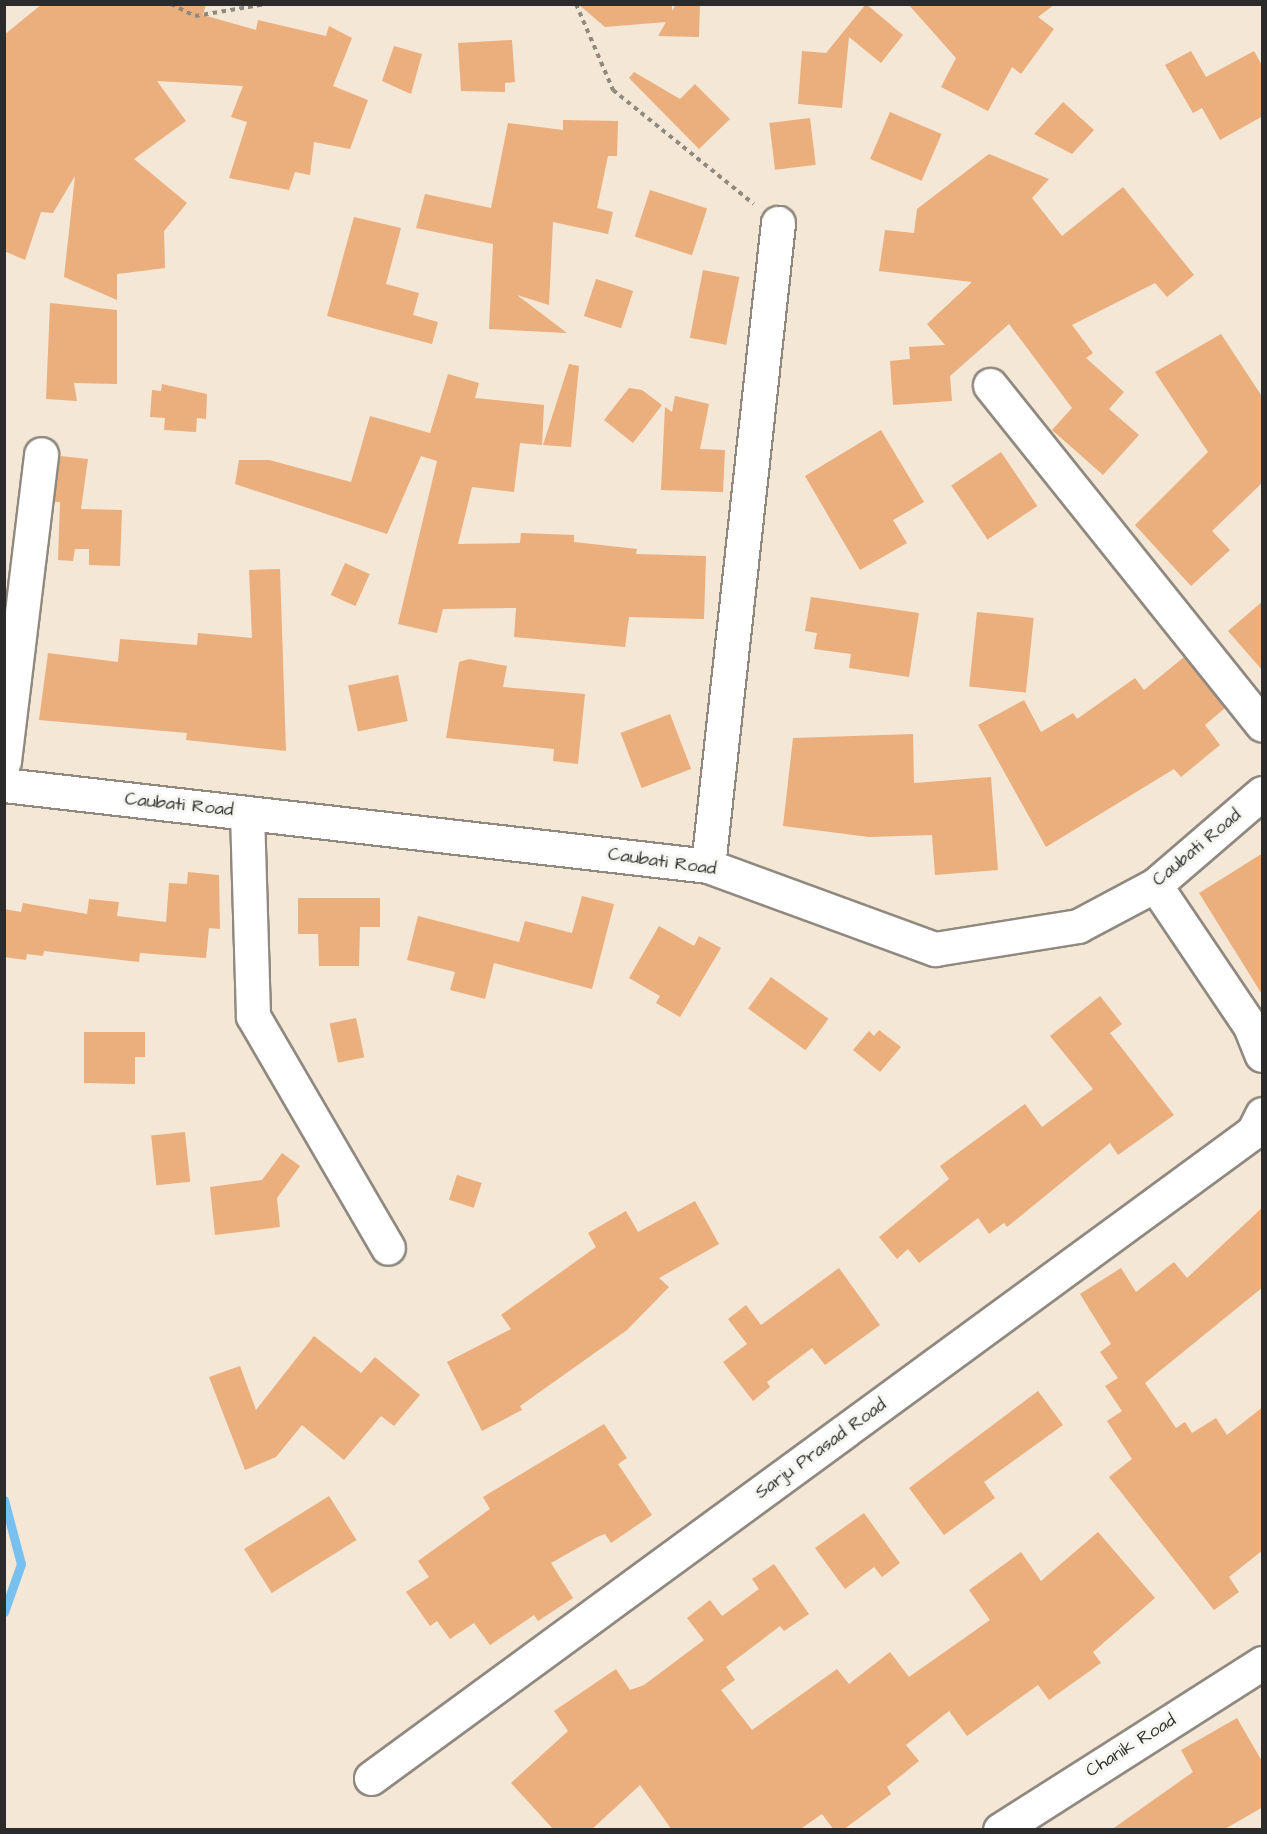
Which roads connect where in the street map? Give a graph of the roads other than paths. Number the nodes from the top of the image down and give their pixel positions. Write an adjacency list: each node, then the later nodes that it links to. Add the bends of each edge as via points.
1 (778, 223): 9 (street)
2 (990, 385): 4 (street)
3 (41, 454): 5 (street)
4 (1263, 724)
5 (4, 760)
6 (4, 785): 8 (street, Caubati Road)
7 (1263, 793): 10 (street, Caubati Road)
8 (247, 813): 9 (street, Caubati Road); 13 (street, via 253,1016)
9 (708, 866): 10 (street, Caubati Road, via 934,949 1078,926)
10 (1155, 885): 11 (street, via 1250,1026)
11 (1263, 1055)
12 (1263, 1113): 15 (street, Sarju Prasad Road, via 1253,1132)
13 (388, 1248)
14 (1263, 1663): 16 (street, Chanik Road)
15 (371, 1778)
16 (1000, 1830)

